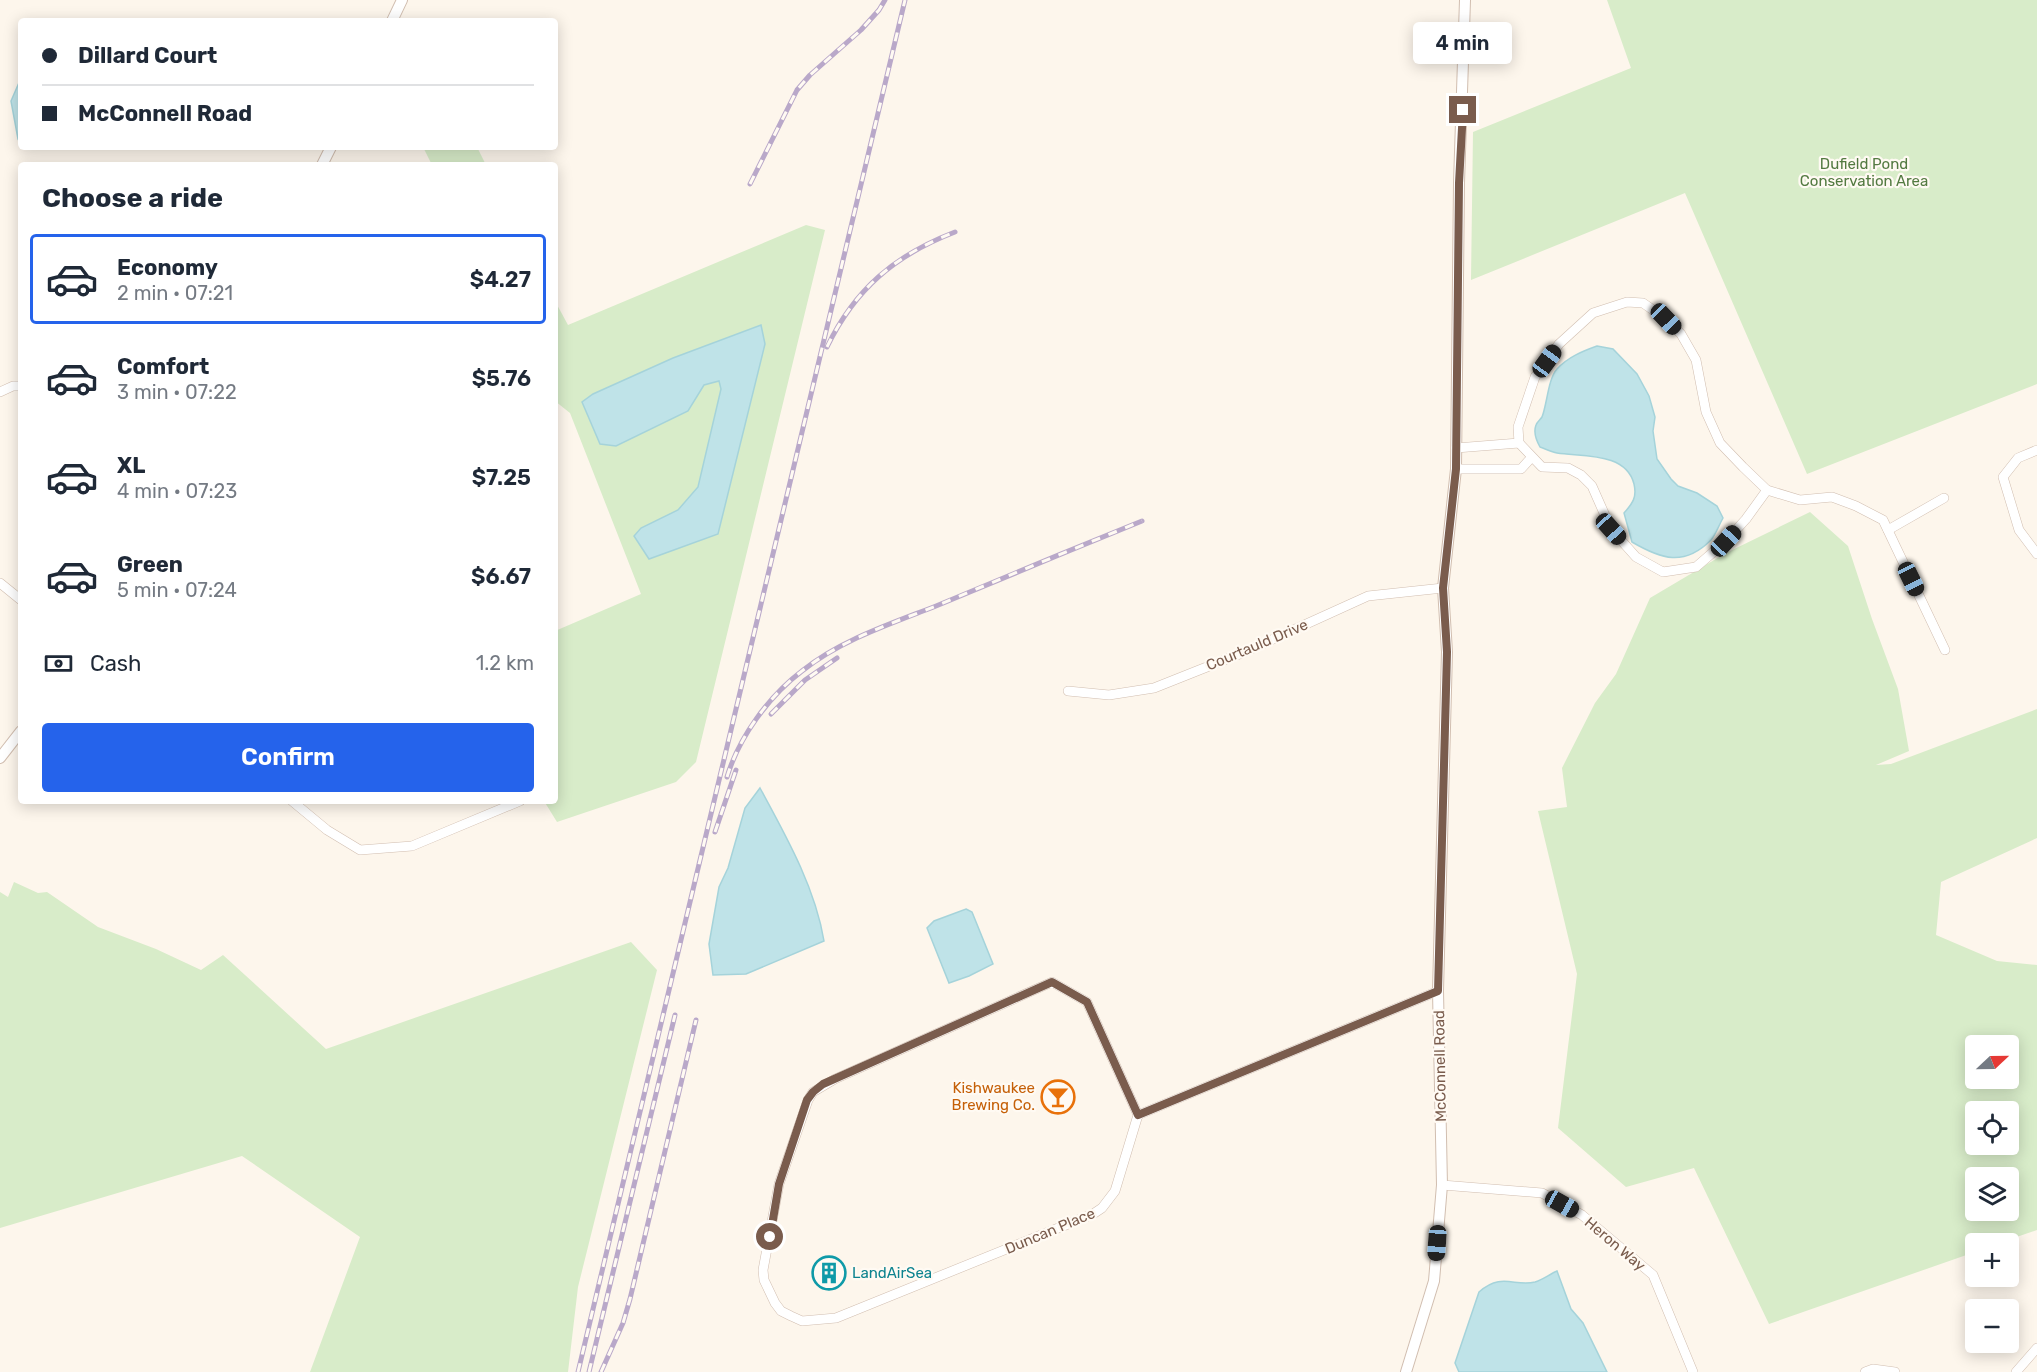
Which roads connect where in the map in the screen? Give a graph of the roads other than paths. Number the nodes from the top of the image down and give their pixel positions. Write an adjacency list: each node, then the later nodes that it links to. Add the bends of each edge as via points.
1 (402, 0): 3 (street)
2 (1465, 0): 7 (street, McConnell Road)
3 (393, 18)
4 (18, 386): 5 (street)
5 (0, 392)
6 (1519, 443): 7 (street); 9 (street); 11 (street, via 1518,427 1535,377 1559,344 1593,314 1627,302 1643,303 1680,334 1696,360 1706,412 1720,443)
7 (1456, 448): 10 (street, McConnell Road)
8 (2037, 450): 14 (street, via 2018,458 2003,477 2019,530)
9 (1531, 458): 10 (street, via 1521,469); 11 (street, via 1542,467 1568,468 1581,475 1592,486 1611,529 1636,557 1663,572 1696,567 1726,541)
10 (1456, 469): 16 (street, McConnell Road)
11 (1767, 490): 13 (street, via 1800,500 1833,497 1883,520)
12 (1944, 498): 13 (street)
13 (1888, 530): 18 (street)
14 (2037, 554)
15 (0, 583): 17 (street)
16 (1443, 588): 19 (street, Courtauld Drive, via 1368,596 1154,688 1109,695); 24 (street, McConnell Road, via 1447,652)
17 (18, 598)
18 (1945, 650)
19 (1068, 691)
20 (18, 735): 21 (street)
21 (0, 758)
22 (296, 804): 23 (street, via 360,850 412,846)
23 (513, 804)
24 (1438, 991): 25 (street); 26 (street, McConnell Road)
25 (1138, 1115): 25 (street, Duncan Place, via 1087,1002 1052,982 823,1084 807,1100 779,1184 764,1270 768,1291 781,1311 802,1321 836,1318 1093,1214 1115,1191)
26 (1442, 1185): 28 (street, McConnell Road, via 1434,1281); 29 (street, Heron Way, via 1542,1193 1582,1215 1653,1275)
27 (2037, 1348): 32 (street)
28 (1406, 1372)
29 (1693, 1372)
30 (1865, 1372): 31 (street)
31 (1895, 1372)
32 (2016, 1372)

